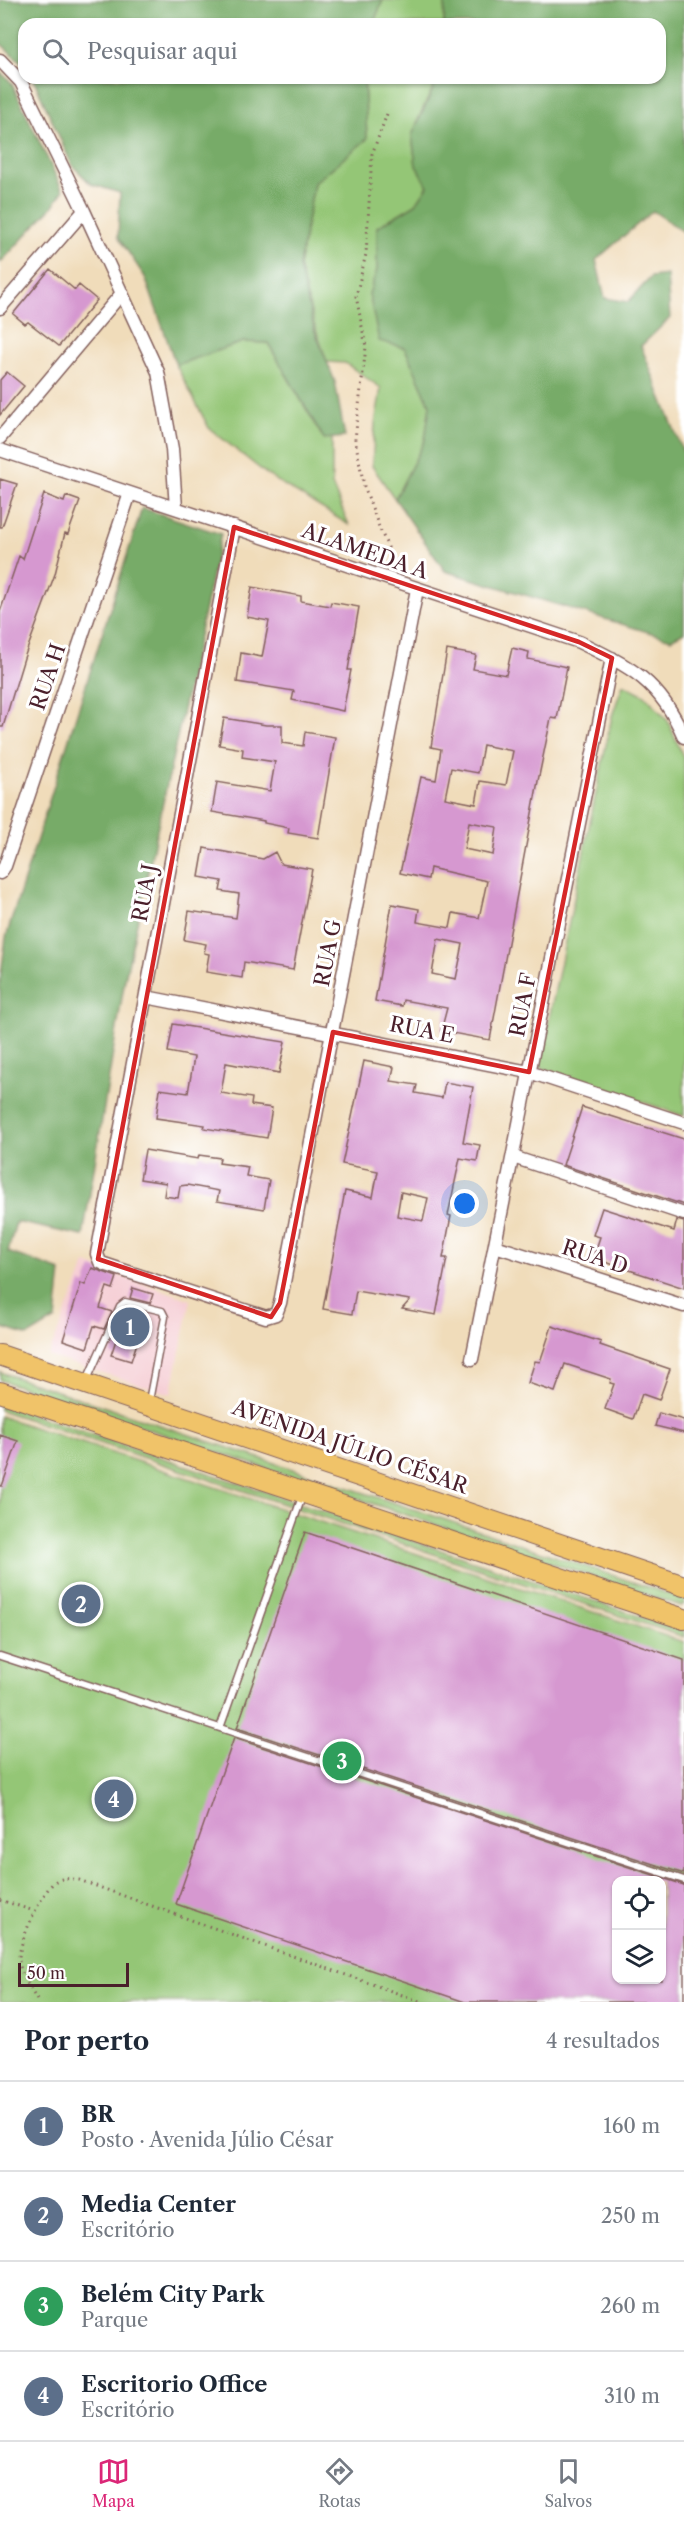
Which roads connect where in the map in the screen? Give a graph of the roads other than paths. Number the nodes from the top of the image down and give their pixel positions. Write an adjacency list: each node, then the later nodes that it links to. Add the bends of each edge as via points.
1 (0, 60): 2 (street)
2 (18, 79)
3 (22, 84): 4 (street)
4 (84, 211): 5 (street); 6 (street)
5 (122, 293): 7 (street); 10 (street, via 158,372 172,448)
6 (0, 308)
7 (0, 438)
8 (0, 450): 9 (street, ALAMEDA A)
9 (130, 493): 10 (street, ALAMEDA A); 15 (street, RUA H)
10 (176, 508): 11 (street, ALAMEDA A)
11 (234, 527): 12 (street, ALAMEDA A); 16 (street, RUA J)
12 (417, 589): 13 (street, ALAMEDA A, via 579,642); 17 (street, RUA G)
13 (612, 658): 14 (street, ALAMEDA A, via 647,681 676,719); 18 (street, RUA F)
14 (684, 737)
15 (0, 873)
16 (146, 997): 17 (street, RUA E); 24 (street, RUA J, via 97,1254 104,1264)
17 (333, 1032): 18 (street, RUA E); 24 (street, RUA G, via 280,1303 276,1314)
18 (529, 1072): 19 (street, RUA E); 20 (street, RUA F)
19 (684, 1123)
20 (513, 1157): 21 (street); 22 (street, RUA F)
21 (684, 1214)
22 (495, 1246): 23 (street, RUA D); 26 (street, RUA F)
23 (684, 1306)
24 (266, 1317)
25 (0, 1355): 27 (main road, AVENIDA JÚLIO CÉSAR)
26 (472, 1359)
27 (86, 1383): 29 (main road, AVENIDA JÚLIO CÉSAR); 29 (lane, via 120,1306 125,1302 162,1311 165,1317)
28 (0, 1392): 30 (main road)
29 (148, 1404): 32 (main road, AVENIDA JÚLIO CÉSAR)
30 (304, 1493): 34 (main road); 36 (lane)
31 (684, 1572): 32 (main road)
32 (661, 1579): 33 (main road, AVENIDA JÚLIO CÉSAR)
33 (684, 1586)
34 (684, 1619)
35 (0, 1656): 36 (lane)
36 (220, 1728): 37 (lane)
37 (684, 1881)

